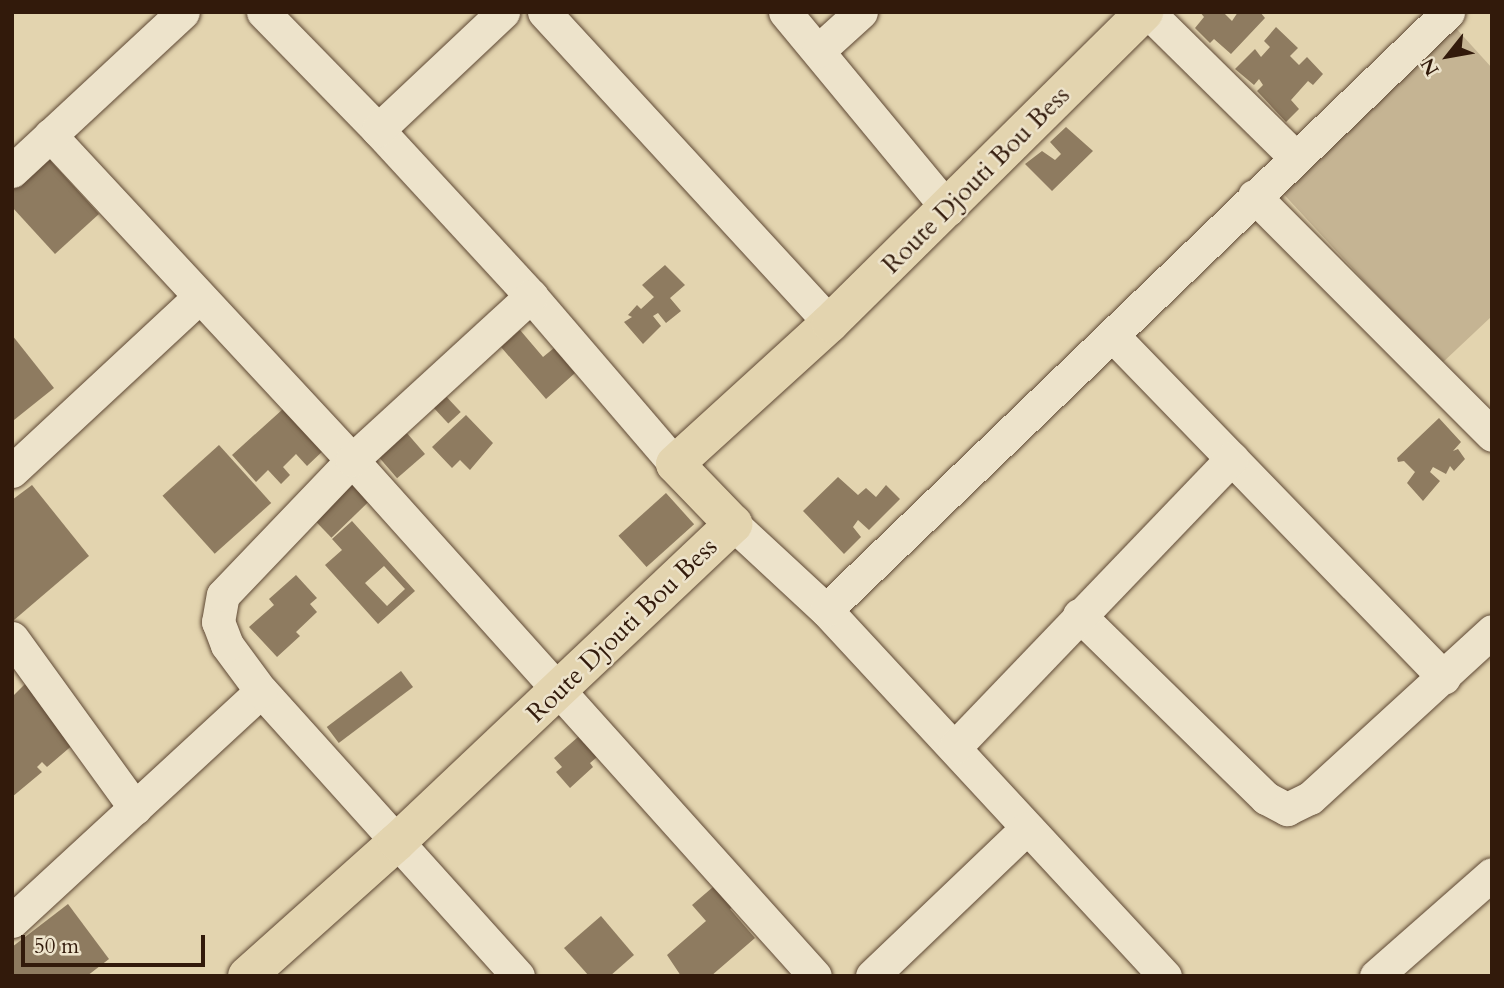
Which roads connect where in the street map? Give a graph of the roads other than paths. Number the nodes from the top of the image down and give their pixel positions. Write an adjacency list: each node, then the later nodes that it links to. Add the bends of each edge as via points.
1 (183, 12): 11 (street)
2 (263, 12): 10 (street)
3 (503, 12): 10 (street)
4 (544, 12): 18 (street)
5 (785, 12): 9 (street)
6 (861, 12): 9 (street)
7 (1146, 12): 12 (street); 15 (main road, Route Djouti Bou Bess)
8 (1448, 12): 12 (street)
9 (818, 51): 15 (street)
10 (378, 130): 16 (street)
11 (50, 135): 13 (street); 17 (street)
12 (1295, 157): 14 (street)
13 (12, 171)
14 (1254, 196): 19 (street); 20 (street)
15 (948, 209): 18 (main road, Route Djouti Bou Bess)
16 (531, 296): 22 (street); 23 (street)
17 (199, 297): 22 (street); 24 (street)
18 (830, 323): 23 (main road, Route Djouti Bou Bess)
19 (1112, 335): 21 (street); 26 (street)
20 (1492, 435)
21 (1232, 458): 27 (street); 30 (street)
22 (352, 460): 31 (street, via 223,595 218,622 227,645); 32 (street)
23 (675, 464): 25 (main road, Route Djouti Bou Bess)
24 (12, 471)
25 (733, 524): 26 (street); 32 (main road, Route Djouti Bou Bess)
26 (826, 611): 33 (street)
27 (1079, 615): 30 (street, via 1266,798 1286,809 1310,798); 33 (street)
28 (1492, 631): 30 (street)
29 (12, 638): 34 (street)
30 (1444, 677)
31 (261, 691): 34 (street); 36 (street)
32 (559, 691): 36 (main road, Route Djouti Bou Bess); 41 (street)
33 (955, 747): 35 (street)
34 (135, 807): 38 (street)
35 (1027, 828): 42 (street); 43 (street)
36 (397, 842): 39 (main road, Route Djouti Bou Bess); 40 (street)
37 (1492, 874): 44 (street)
38 (12, 921)
39 (247, 976)
40 (518, 976)
41 (815, 976)
42 (872, 976)
43 (1165, 976)
44 (1376, 976)

